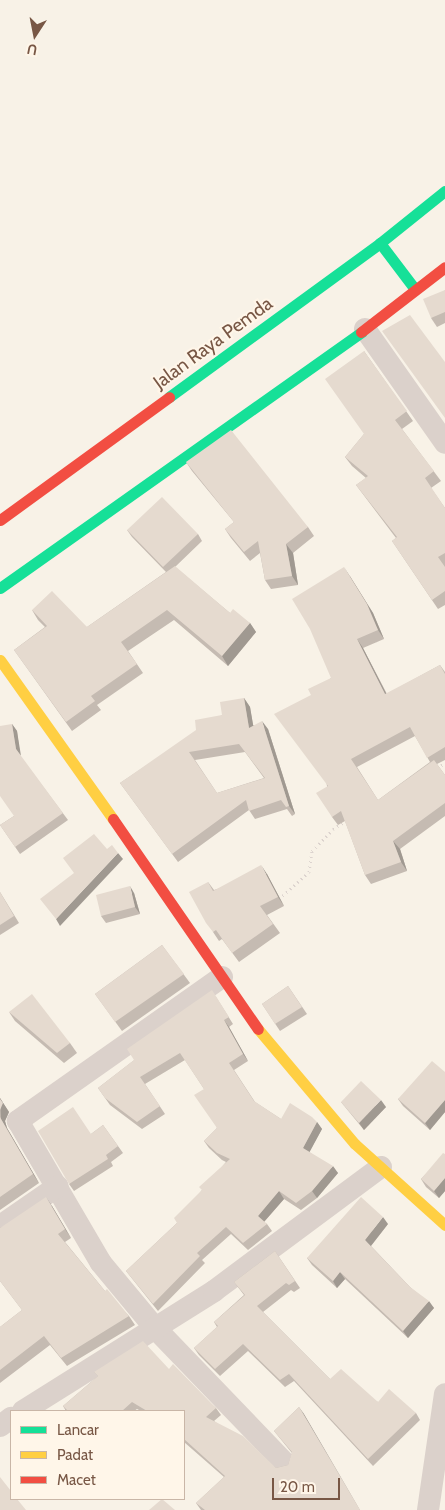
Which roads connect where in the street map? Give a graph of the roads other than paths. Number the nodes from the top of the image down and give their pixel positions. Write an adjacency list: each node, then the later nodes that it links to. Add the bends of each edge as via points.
1 (445, 191): 2 (street, Jalan Raya Pemda)
2 (380, 243): 4 (street); 7 (street, Jalan Raya Pemda)
3 (445, 267): 4 (street)
4 (414, 288): 5 (street)
5 (365, 329): 6 (street); 8 (street)
6 (445, 443)
7 (0, 520)
8 (0, 588)
9 (0, 660): 10 (street, via 208,952)
10 (222, 977): 11 (street, via 243,1011 355,1144); 12 (street, via 18,1121)
11 (381, 1167): 13 (street); 15 (street, via 214,1291)
12 (58, 1186): 14 (street); 15 (street, via 101,1263)
13 (445, 1225)
14 (0, 1226)
15 (155, 1328): 17 (street); 18 (street)
16 (445, 1394): 19 (street)
17 (24, 1410)
18 (284, 1462)
19 (428, 1510)

